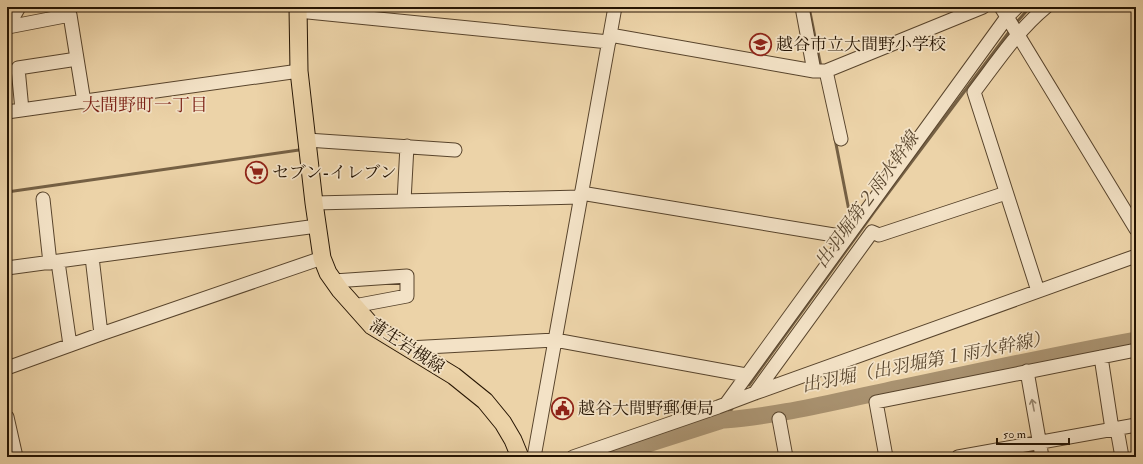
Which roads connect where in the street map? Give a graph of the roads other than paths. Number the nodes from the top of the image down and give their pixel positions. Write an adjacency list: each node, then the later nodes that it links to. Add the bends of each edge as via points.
1 (19, 7): 9 (street)
2 (615, 7): 11 (street)
3 (802, 7): 14 (street)
4 (983, 7): 14 (street)
5 (1017, 7): 8 (street)
6 (1046, 7): 10 (street)
7 (298, 9): 11 (street); 13 (main road, 蒲生岩槻線)
8 (1004, 12): 10 (street); 29 (street)
9 (7, 27): 12 (street, via 70,15)
10 (1017, 35): 22 (street, via 974,92); 28 (street)
11 (609, 39): 14 (street); 23 (street)
12 (77, 59): 15 (street); 16 (street, via 18,68)
13 (299, 71): 15 (street); 19 (main road, 蒲生岩槻線)
14 (820, 71): 18 (street)
15 (84, 102): 16 (street)
16 (22, 110): 17 (street)
17 (7, 112)
18 (841, 139)
19 (307, 140): 20 (street); 26 (main road, 蒲生岩槻線)
20 (407, 146): 21 (street); 25 (street)
21 (456, 150)
22 (1006, 193): 36 (street); 47 (street, via 879,235 872,232)
23 (581, 195): 25 (street); 29 (street); 39 (street)
24 (42, 200): 33 (street)
25 (404, 201): 26 (street)
26 (314, 203): 27 (main road, 蒲生岩槻線)
27 (317, 226): 31 (street); 32 (main road, 蒲生岩槻線)
28 (1136, 230)
29 (846, 237): 46 (street)
30 (1136, 256): 36 (street)
31 (92, 257): 33 (street); 38 (street)
32 (322, 258): 35 (main road, 蒲生岩槻線); 38 (street)
33 (54, 262): 34 (street); 40 (street)
34 (7, 268)
35 (334, 281): 37 (main road, 蒲生岩槻線); 37 (street, via 406,276 408,296)
36 (1038, 291): 47 (street)
37 (354, 306): 41 (main road, 蒲生岩槻線, via 372,326)
38 (101, 334): 40 (street)
39 (555, 340): 41 (street); 46 (street); 56 (street)
40 (70, 345): 44 (street)
41 (408, 348): 55 (main road, 蒲生岩槻線, via 454,376 485,401 503,423)
42 (1136, 350): 43 (street)
43 (1101, 357): 45 (street); 52 (street)
44 (7, 368)
45 (1027, 372): 53 (street, one-way to 45); 59 (street, via 876,402)
46 (746, 375): 48 (street)
47 (755, 393): 48 (street)
48 (726, 404): 57 (street)
49 (7, 417): 54 (street)
50 (779, 419): 58 (street)
51 (1136, 425): 52 (street)
52 (1115, 429): 53 (street); 62 (street)
53 (1040, 442): 60 (street); 61 (street)
54 (16, 457)
55 (520, 457)
56 (534, 457)
57 (573, 457)
58 (786, 457)
59 (886, 457)
60 (961, 457)
61 (1042, 457)
62 (1122, 457)

